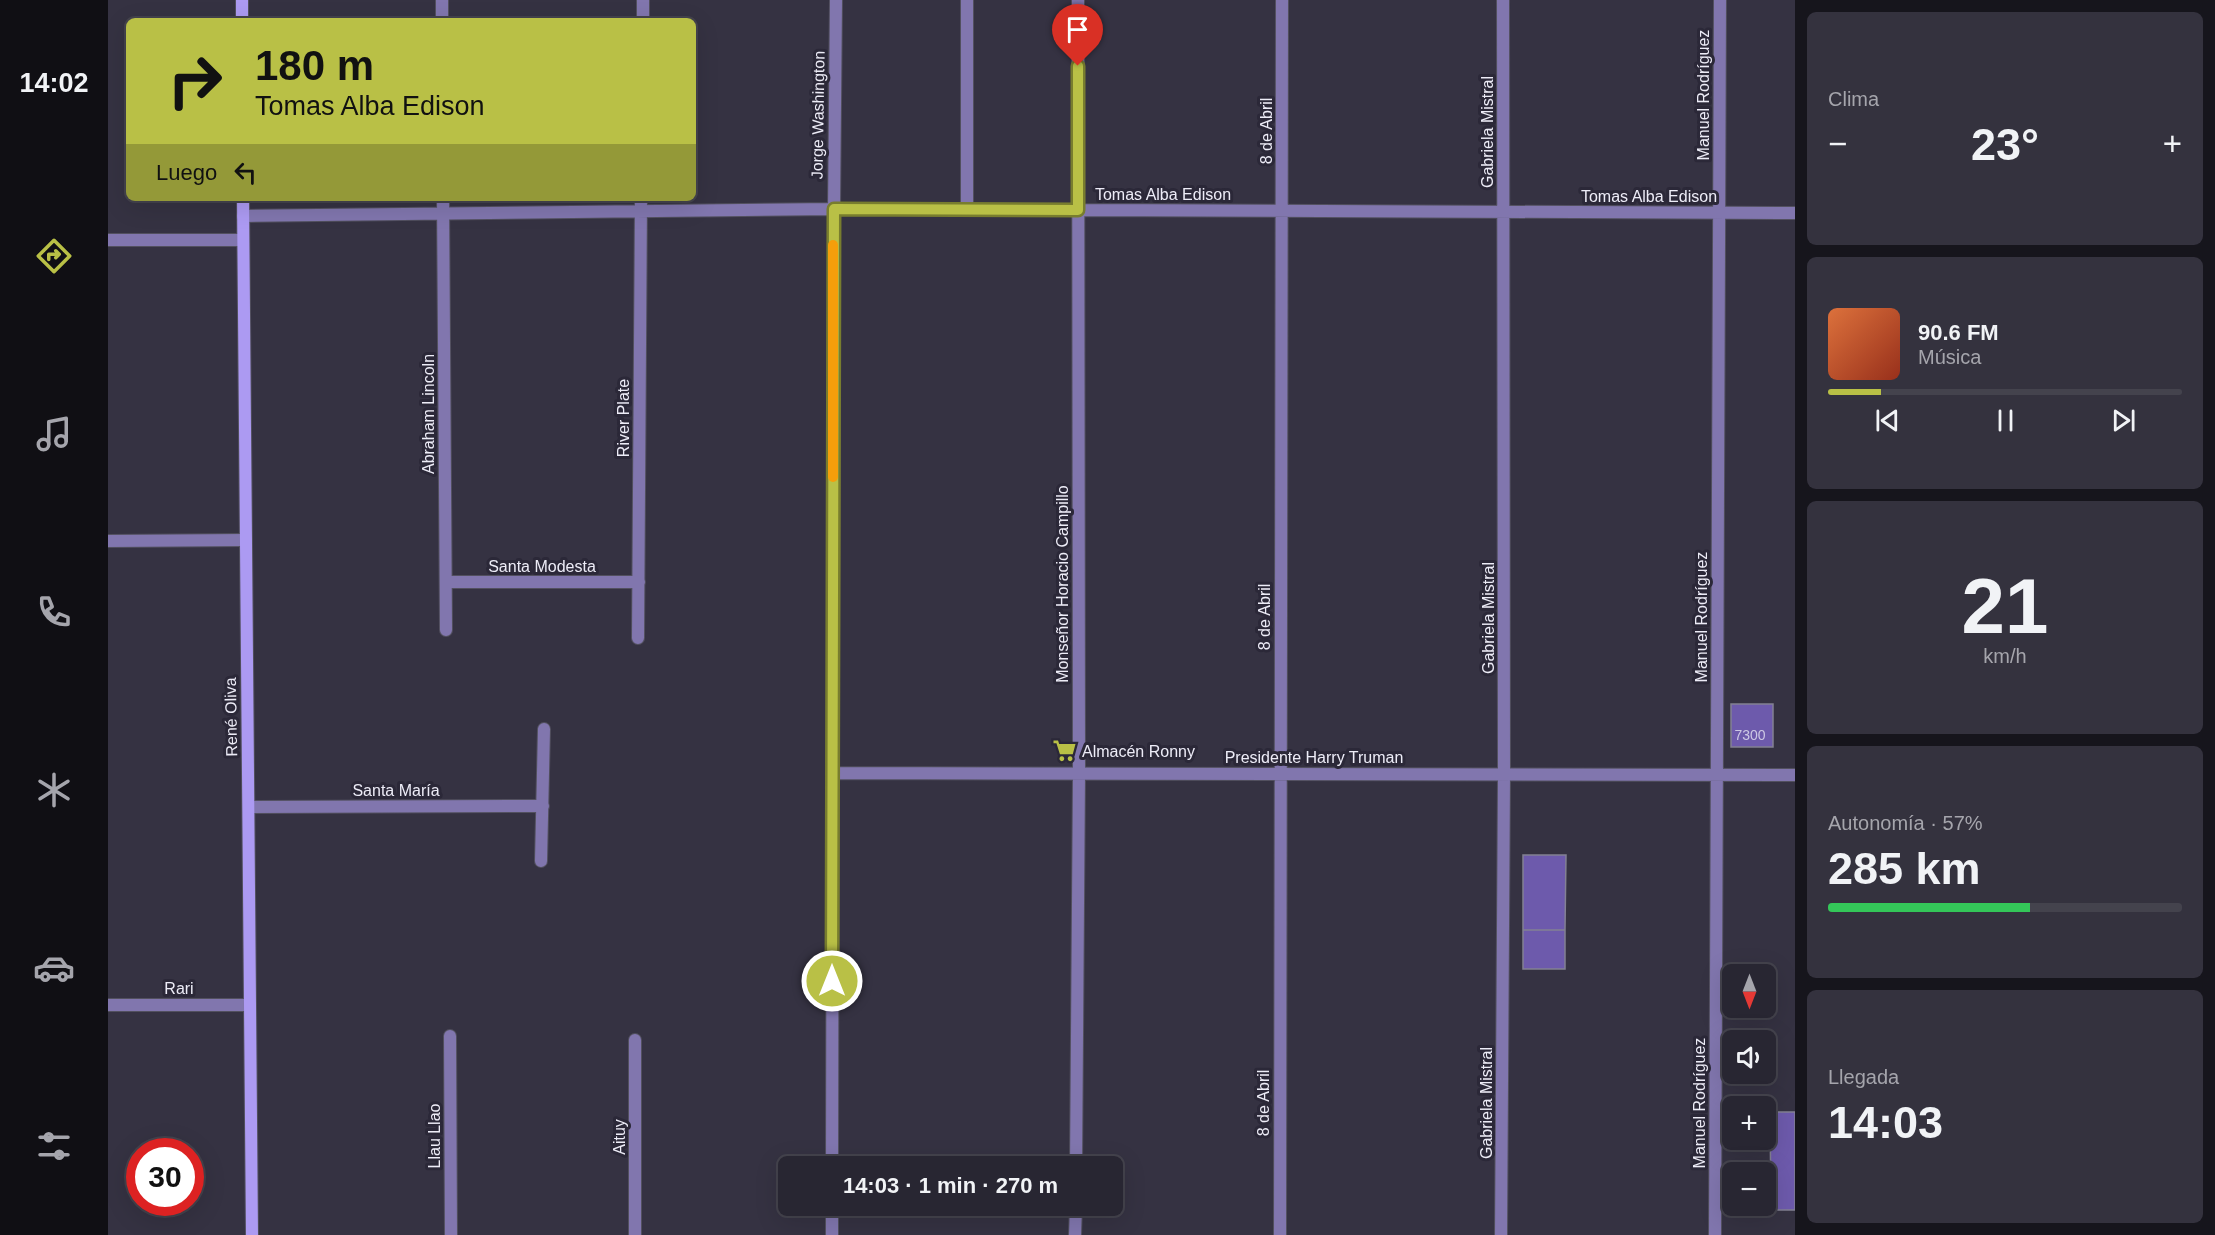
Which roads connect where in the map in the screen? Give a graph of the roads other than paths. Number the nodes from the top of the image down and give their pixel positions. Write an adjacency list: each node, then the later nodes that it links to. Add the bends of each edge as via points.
1 (242, 0): 10 (street)
2 (442, 0): 11 (street)
3 (643, 0): 12 (street)
4 (836, 0): 16 (street, Jorge Washington)
5 (968, 0): 17 (street)
6 (1078, 0): 18 (street, Monseñor Horacio Campillo)
7 (1282, 0): 20 (street, 8 de Abril)
8 (1503, 0): 21 (street, Gabriela Mistral)
9 (1719, 0): 22 (street, Manuel Rodríguez)
10 (242, 18)
11 (442, 18)
12 (643, 18)
13 (243, 201): 25 (street, René Oliva)
14 (443, 201): 24 (street, Abraham Lincoln)
15 (642, 201): 19 (street, River Plate)
16 (834, 209): 17 (street, Tomas Alba Edison); 19 (street, Tomas Alba Edison); 35 (street, Jorge Washington)
17 (967, 210): 18 (street, Tomas Alba Edison)
18 (1078, 210): 20 (street, Tomas Alba Edison); 36 (street, Monseñor Horacio Campillo)
19 (641, 211): 24 (street, Tomas Alba Edison); 31 (street, River Plate)
20 (1282, 211): 21 (street, Tomas Alba Edison); 37 (street, 8 de Abril)
21 (1504, 212): 22 (street, Tomas Alba Edison); 38 (street, Gabriela Mistral)
22 (1719, 213): 23 (street, Tomas Alba Edison); 39 (street, Manuel Rodríguez)
23 (1795, 213)
24 (443, 214): 25 (street, Tomas Alba Edison); 30 (street, Abraham Lincoln)
25 (243, 216): 27 (street, René Oliva)
26 (108, 240): 27 (street)
27 (243, 240): 28 (street, René Oliva)
28 (246, 540): 29 (street); 42 (street, René Oliva)
29 (108, 541)
30 (446, 582): 31 (street, Santa Modesta); 32 (street, Abraham Lincoln)
31 (639, 582): 33 (street, River Plate)
32 (446, 630)
33 (638, 638)
34 (544, 729): 41 (street)
35 (832, 773): 36 (street, Presidente Harry Truman); 48 (street, Jorge Washington)
36 (1079, 773): 37 (street, Presidente Harry Truman); 49 (street, Monseñor Horacio Campillo)
37 (1280, 774): 38 (street, Presidente Harry Truman); 57 (street, 8 de Abril)
38 (1504, 774): 39 (street, Presidente Harry Truman); 58 (street, Gabriela Mistral)
39 (1717, 775): 40 (street, Presidente Harry Truman); 59 (street, Manuel Rodríguez)
40 (1795, 775)
41 (543, 806): 42 (street, Santa María); 43 (street)
42 (249, 807): 45 (street, René Oliva)
43 (541, 861)
44 (108, 1005): 45 (street, Rari)
45 (250, 1005): 52 (street, René Oliva)
46 (450, 1036): 53 (street, Llau Llao)
47 (635, 1040): 54 (street, Aituy)
48 (832, 1156)
49 (1076, 1156)
50 (832, 1216): 55 (street)
51 (1076, 1216): 56 (street)
52 (252, 1235)
53 (451, 1235)
54 (635, 1235)
55 (832, 1235)
56 (1076, 1235)
57 (1280, 1235)
58 (1501, 1235)
59 (1715, 1235)

